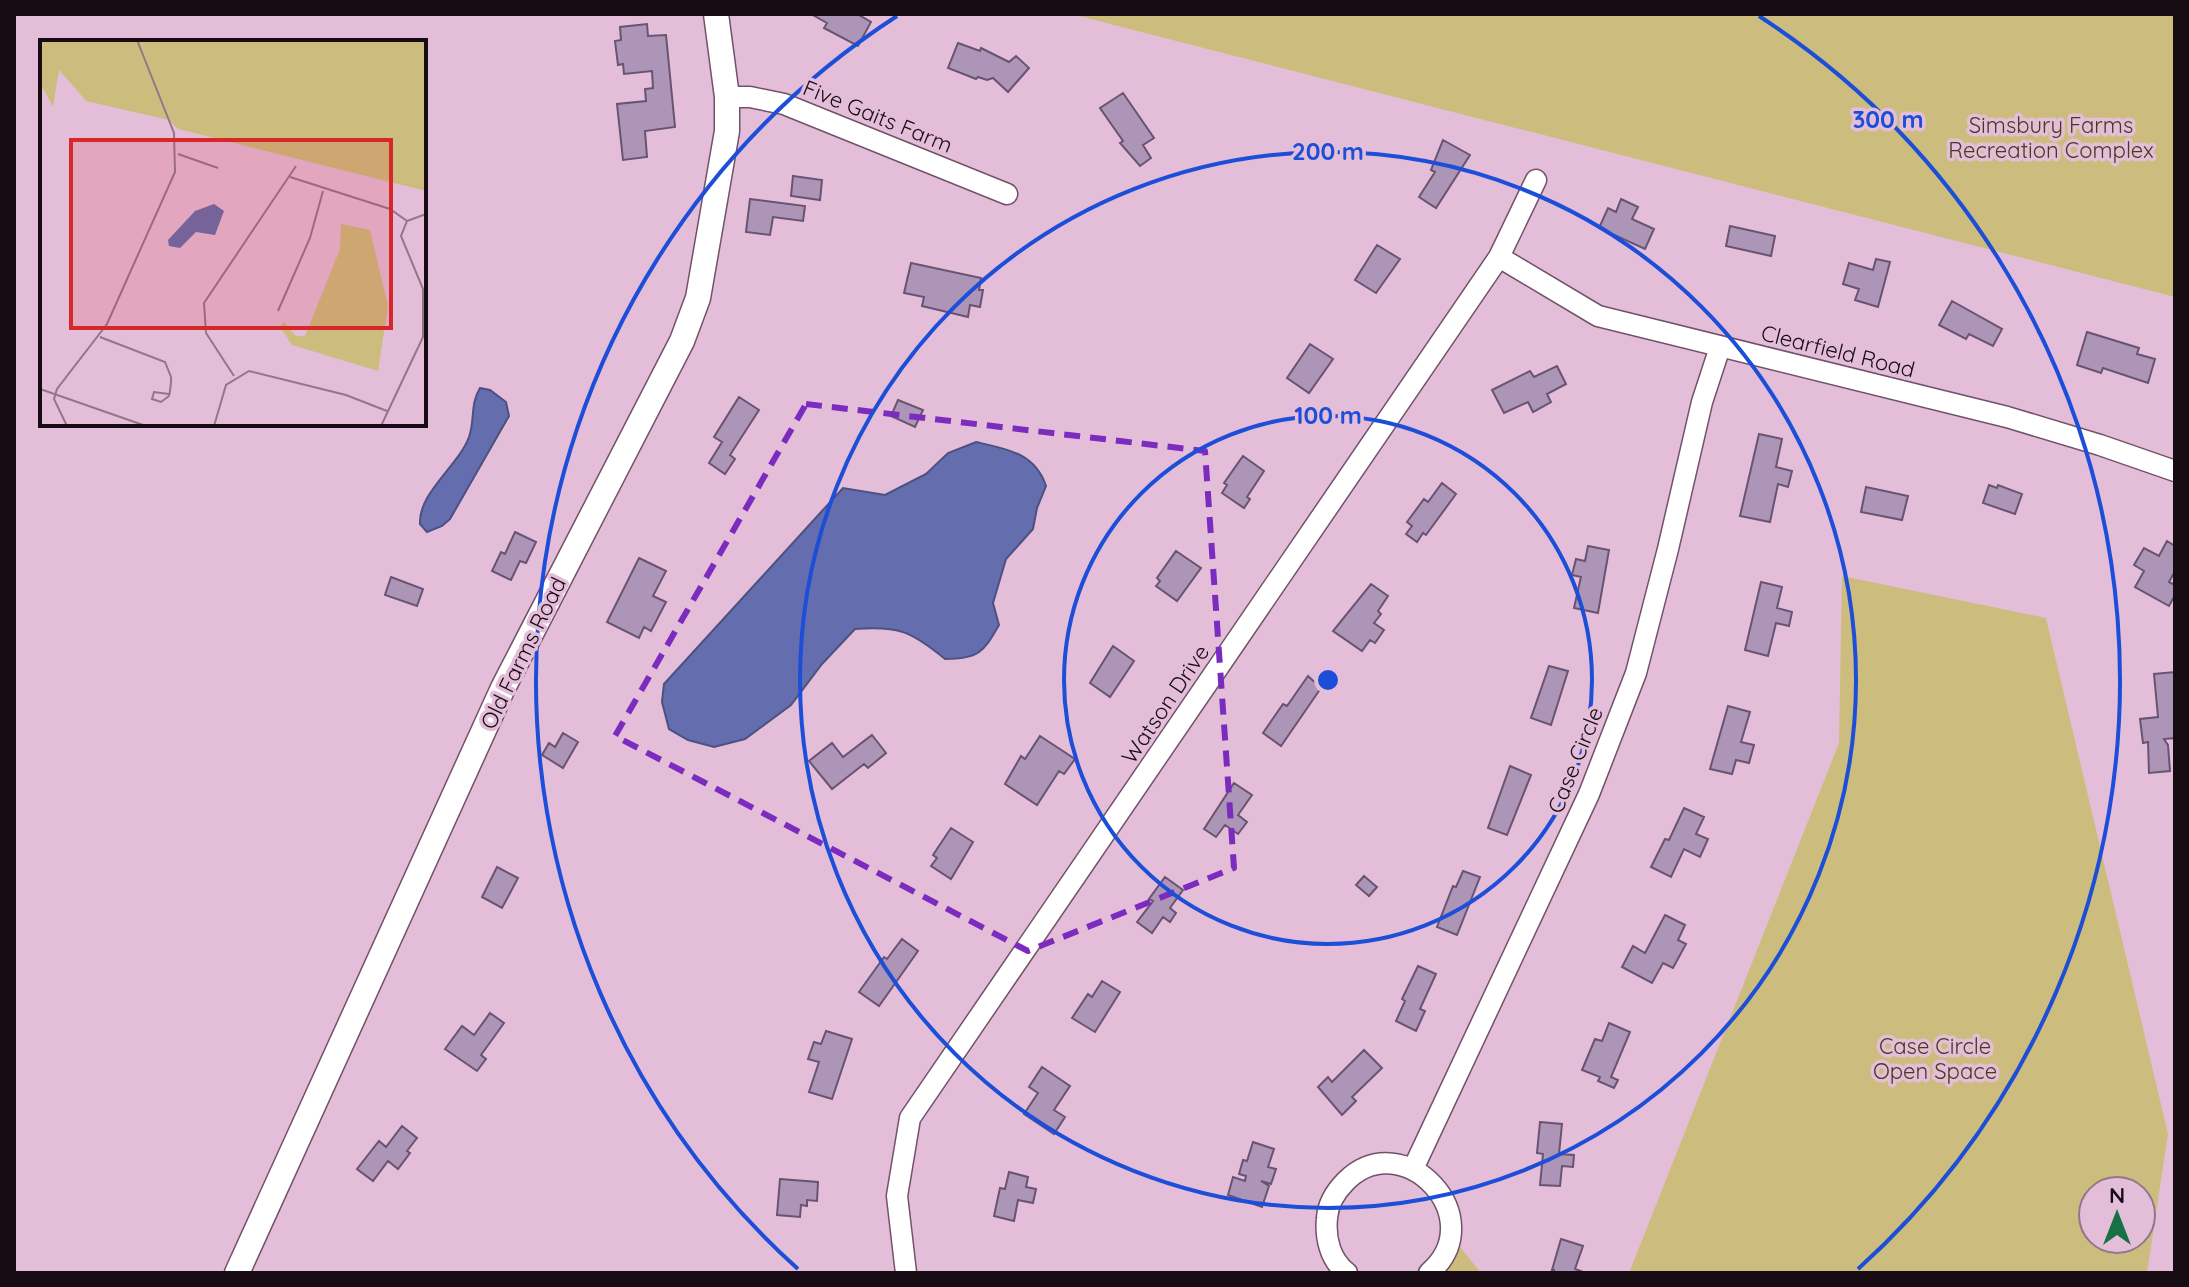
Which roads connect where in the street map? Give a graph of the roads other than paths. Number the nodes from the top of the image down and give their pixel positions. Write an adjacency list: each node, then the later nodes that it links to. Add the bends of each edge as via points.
1 (716, 14): 2 (street, Old Farms Road)
2 (727, 97): 4 (street, Five Gaits Farm, via 784,104); 9 (street, Old Farms Road, via 727,131 698,298 682,341 503,688)
3 (1536, 180): 5 (street, Watson Drive)
4 (1007, 194)
5 (1499, 257): 6 (street, Clearfield Road, via 1598,316); 10 (street, Watson Drive, via 910,1118 897,1196)
6 (1720, 347): 7 (street, Clearfield Road, via 2007,417); 8 (street, Case Circle, via 1636,673 1589,794)
7 (2175, 471)
8 (1413, 1169): 11 (street, via 1371,1166 1337,1190 1325,1230 1330,1251); 12 (street, via 1442,1194 1449,1212 1446,1250)
9 (237, 1273)
10 (906, 1273)
11 (1347, 1273)
12 (1429, 1273)

